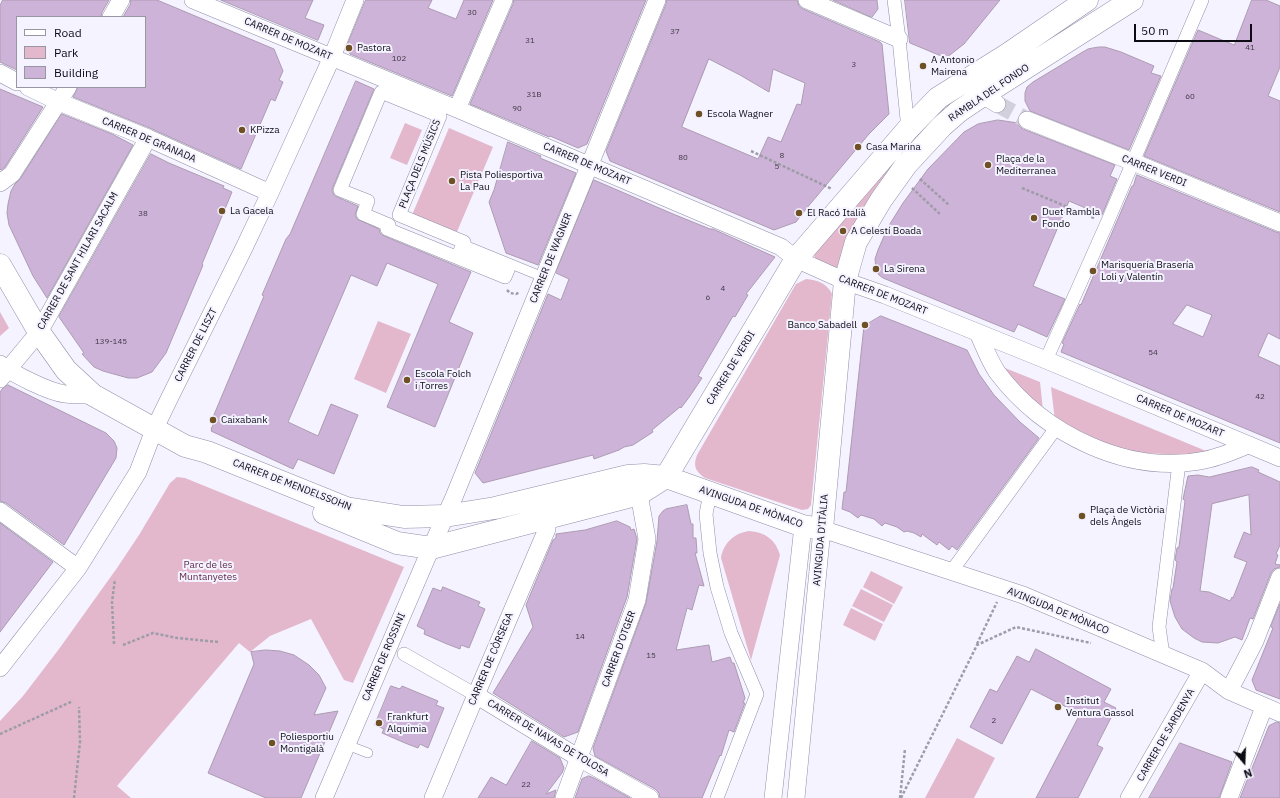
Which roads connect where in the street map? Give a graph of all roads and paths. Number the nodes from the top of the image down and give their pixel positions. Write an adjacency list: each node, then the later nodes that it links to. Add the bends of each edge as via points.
1 (121, 0): 11 (street)
2 (355, 0): 13 (street, CARRER DE LISZT)
3 (504, 0): 21 (street)
4 (658, 0): 27 (street, CARRER DE WAGNER)
5 (807, 0): 12 (street)
6 (894, 0): 12 (street)
7 (1087, 0): 15 (street)
8 (1132, 0): 19 (street, RAMBLA DEL FONDO)
9 (1202, 0): 26 (street)
10 (200, 1): 13 (street, CARRER DE MOZART)
11 (112, 16)
12 (899, 39): 23 (street)
13 (332, 57): 21 (street, CARRER DE MOZART); 31 (street, CARRER DE LISZT)
14 (0, 74): 16 (street)
15 (968, 79): 19 (street, via 978,91); 23 (street, via 938,98)
16 (16, 82)
17 (30, 88): 20 (street, CARRER DE GRANADA)
18 (67, 88): 20 (street)
19 (990, 99): 43 (street, RAMBLA DEL FONDO, via 958,112 906,165 856,242)
20 (59, 102): 24 (street, CARRER DE GRANADA); 28 (street, via 12,174)
21 (457, 108): 27 (street, CARRER DE MOZART)
22 (1027, 120): 26 (street, CARRER VERDI)
23 (908, 129): 33 (street)
24 (148, 138): 31 (street, CARRER DE GRANADA); 44 (street, CARRER DE SANT HILARI SACALM)
25 (751, 151): 33 (path)
26 (1133, 162): 36 (street); 37 (street, CARRER VERDI)
27 (590, 165): 40 (street, CARRER DE MOZART, via 781,247); 42 (street, CARRER DE WAGNER)
28 (0, 183)
29 (928, 187): 34 (path)
30 (1022, 188): 36 (path)
31 (270, 193): 50 (street, CARRER DE LISZT)
32 (921, 196): 35 (path)
33 (850, 197): 40 (street)
34 (949, 205)
35 (941, 214)
36 (1108, 223): 46 (street)
37 (1280, 224)
38 (387, 228): 38 (street, PLAÇA DELS MÚSICS, via 505,277 508,270 460,251 464,242 399,215 440,116 381,92 340,190 368,202 363,214 389,225)
39 (467, 246): 42 (lane)
40 (796, 259): 43 (street, CARRER DE MOZART); 55 (street, CARRER DE VERDI)
41 (0, 266): 44 (street, CARRER DE MENDELSSOHN)
42 (543, 277): 60 (street, CARRER DE WAGNER)
43 (845, 281): 45 (street, CARRER DE MOZART); 62 (street, AVINGUDA D'ITÀLIA)
44 (39, 332): 47 (street, CARRER DE SANT HILARI SACALM); 48 (street, CARRER DE MENDELSSOHN, via 66,370)
45 (978, 333): 46 (street, CARRER DE MOZART); 49 (street, via 996,371 1046,422)
46 (1046, 360): 51 (street, CARRER DE MOZART)
47 (2, 371): 48 (street, via 64,394)
48 (93, 395): 50 (street, CARRER DE MENDELSSOHN)
49 (1056, 428): 54 (street, via 1080,441 1124,457 1158,463); 65 (street)
50 (154, 430): 52 (street, CARRER DE MENDELSSOHN); 64 (street, CARRER DE LISZT, via 138,472)
51 (1248, 445): 53 (street, CARRER DE MOZART); 54 (street, via 1205,460)
52 (189, 448): 60 (street, CARRER DE MENDELSSOHN, via 207,452 346,508 404,517); 63 (street, CARRER DE MENDELSSOHN, via 201,459 333,517 397,543)
53 (1280, 458)
54 (1179, 463): 75 (street, via 1159,627)
55 (666, 477): 56 (street, AVINGUDA DE MÒNACO, via 628,476); 57 (street, AVINGUDA DE MÒNACO); 58 (street)
56 (597, 484): 60 (street, AVINGUDA DE MÒNACO, via 495,508); 61 (street, AVINGUDA DE MÒNACO, via 586,496 554,505 548,510)
57 (710, 493): 62 (street, AVINGUDA DE MÒNACO); 94 (street, via 706,514 717,587 731,633 757,694)
58 (639, 494): 61 (street); 88 (street, CARRER D'OTGER, via 647,539 637,600)
59 (0, 511): 64 (street)
60 (444, 516): 63 (street, CARRER DE ROSSINI)
61 (545, 519): 63 (street); 79 (street, CARRER DE CÒRSEGA, via 547,529)
62 (812, 527): 65 (street, AVINGUDA DE MÒNACO); 95 (street, AVINGUDA D'ITÀLIA); 96 (street, AVINGUDA D'ITÀLIA)
63 (431, 548): 85 (street, CARRER DE ROSSINI)
64 (78, 568): 76 (street, CARRER DE LISZT)
65 (951, 572): 68 (street, AVINGUDA DE MÒNACO)
66 (1280, 577): 78 (street, via 1255,641)
67 (115, 579): 71 (path, via 112,602)
68 (1003, 589): 73 (path); 75 (street, AVINGUDA DE MÒNACO, via 1024,595)
69 (219, 642): 72 (path, via 153,634)
70 (1092, 643): 73 (path, via 1016,627)
71 (114, 644)
72 (123, 645)
73 (977, 645): 97 (path)
74 (404, 654): 79 (street, CARRER DE NAVAS DE TOLOSA)
75 (1163, 655): 77 (street, AVINGUDA DE MÒNACO)
76 (2, 660)
77 (1202, 671): 78 (street, AVINGUDA DE MÒNACO); 98 (street, CARRER DE SARDENYA)
78 (1229, 691): 82 (street, AVINGUDA DE MÒNACO)
79 (476, 695): 88 (street, CARRER DE NAVAS DE TOLOSA); 91 (street, CARRER DE CÒRSEGA)
80 (73, 701): 84 (path)
81 (79, 707): 89 (path, via 80,742)
82 (1264, 707): 83 (street, AVINGUDA DE MÒNACO); 99 (street)
83 (1280, 713)
84 (0, 734)
85 (347, 745): 87 (lane); 90 (street, CARRER DE ROSSINI)
86 (905, 749): 97 (path)
87 (368, 754)
88 (580, 758): 92 (street, CARRER D'OTGER); 93 (street, CARRER DE NAVAS DE TOLOSA)
89 (74, 798)
90 (324, 798)
91 (432, 798)
92 (564, 798)
93 (650, 798)
94 (718, 798)
95 (773, 798)
96 (796, 798)
97 (900, 798)
98 (1129, 798)
99 (1229, 798)

